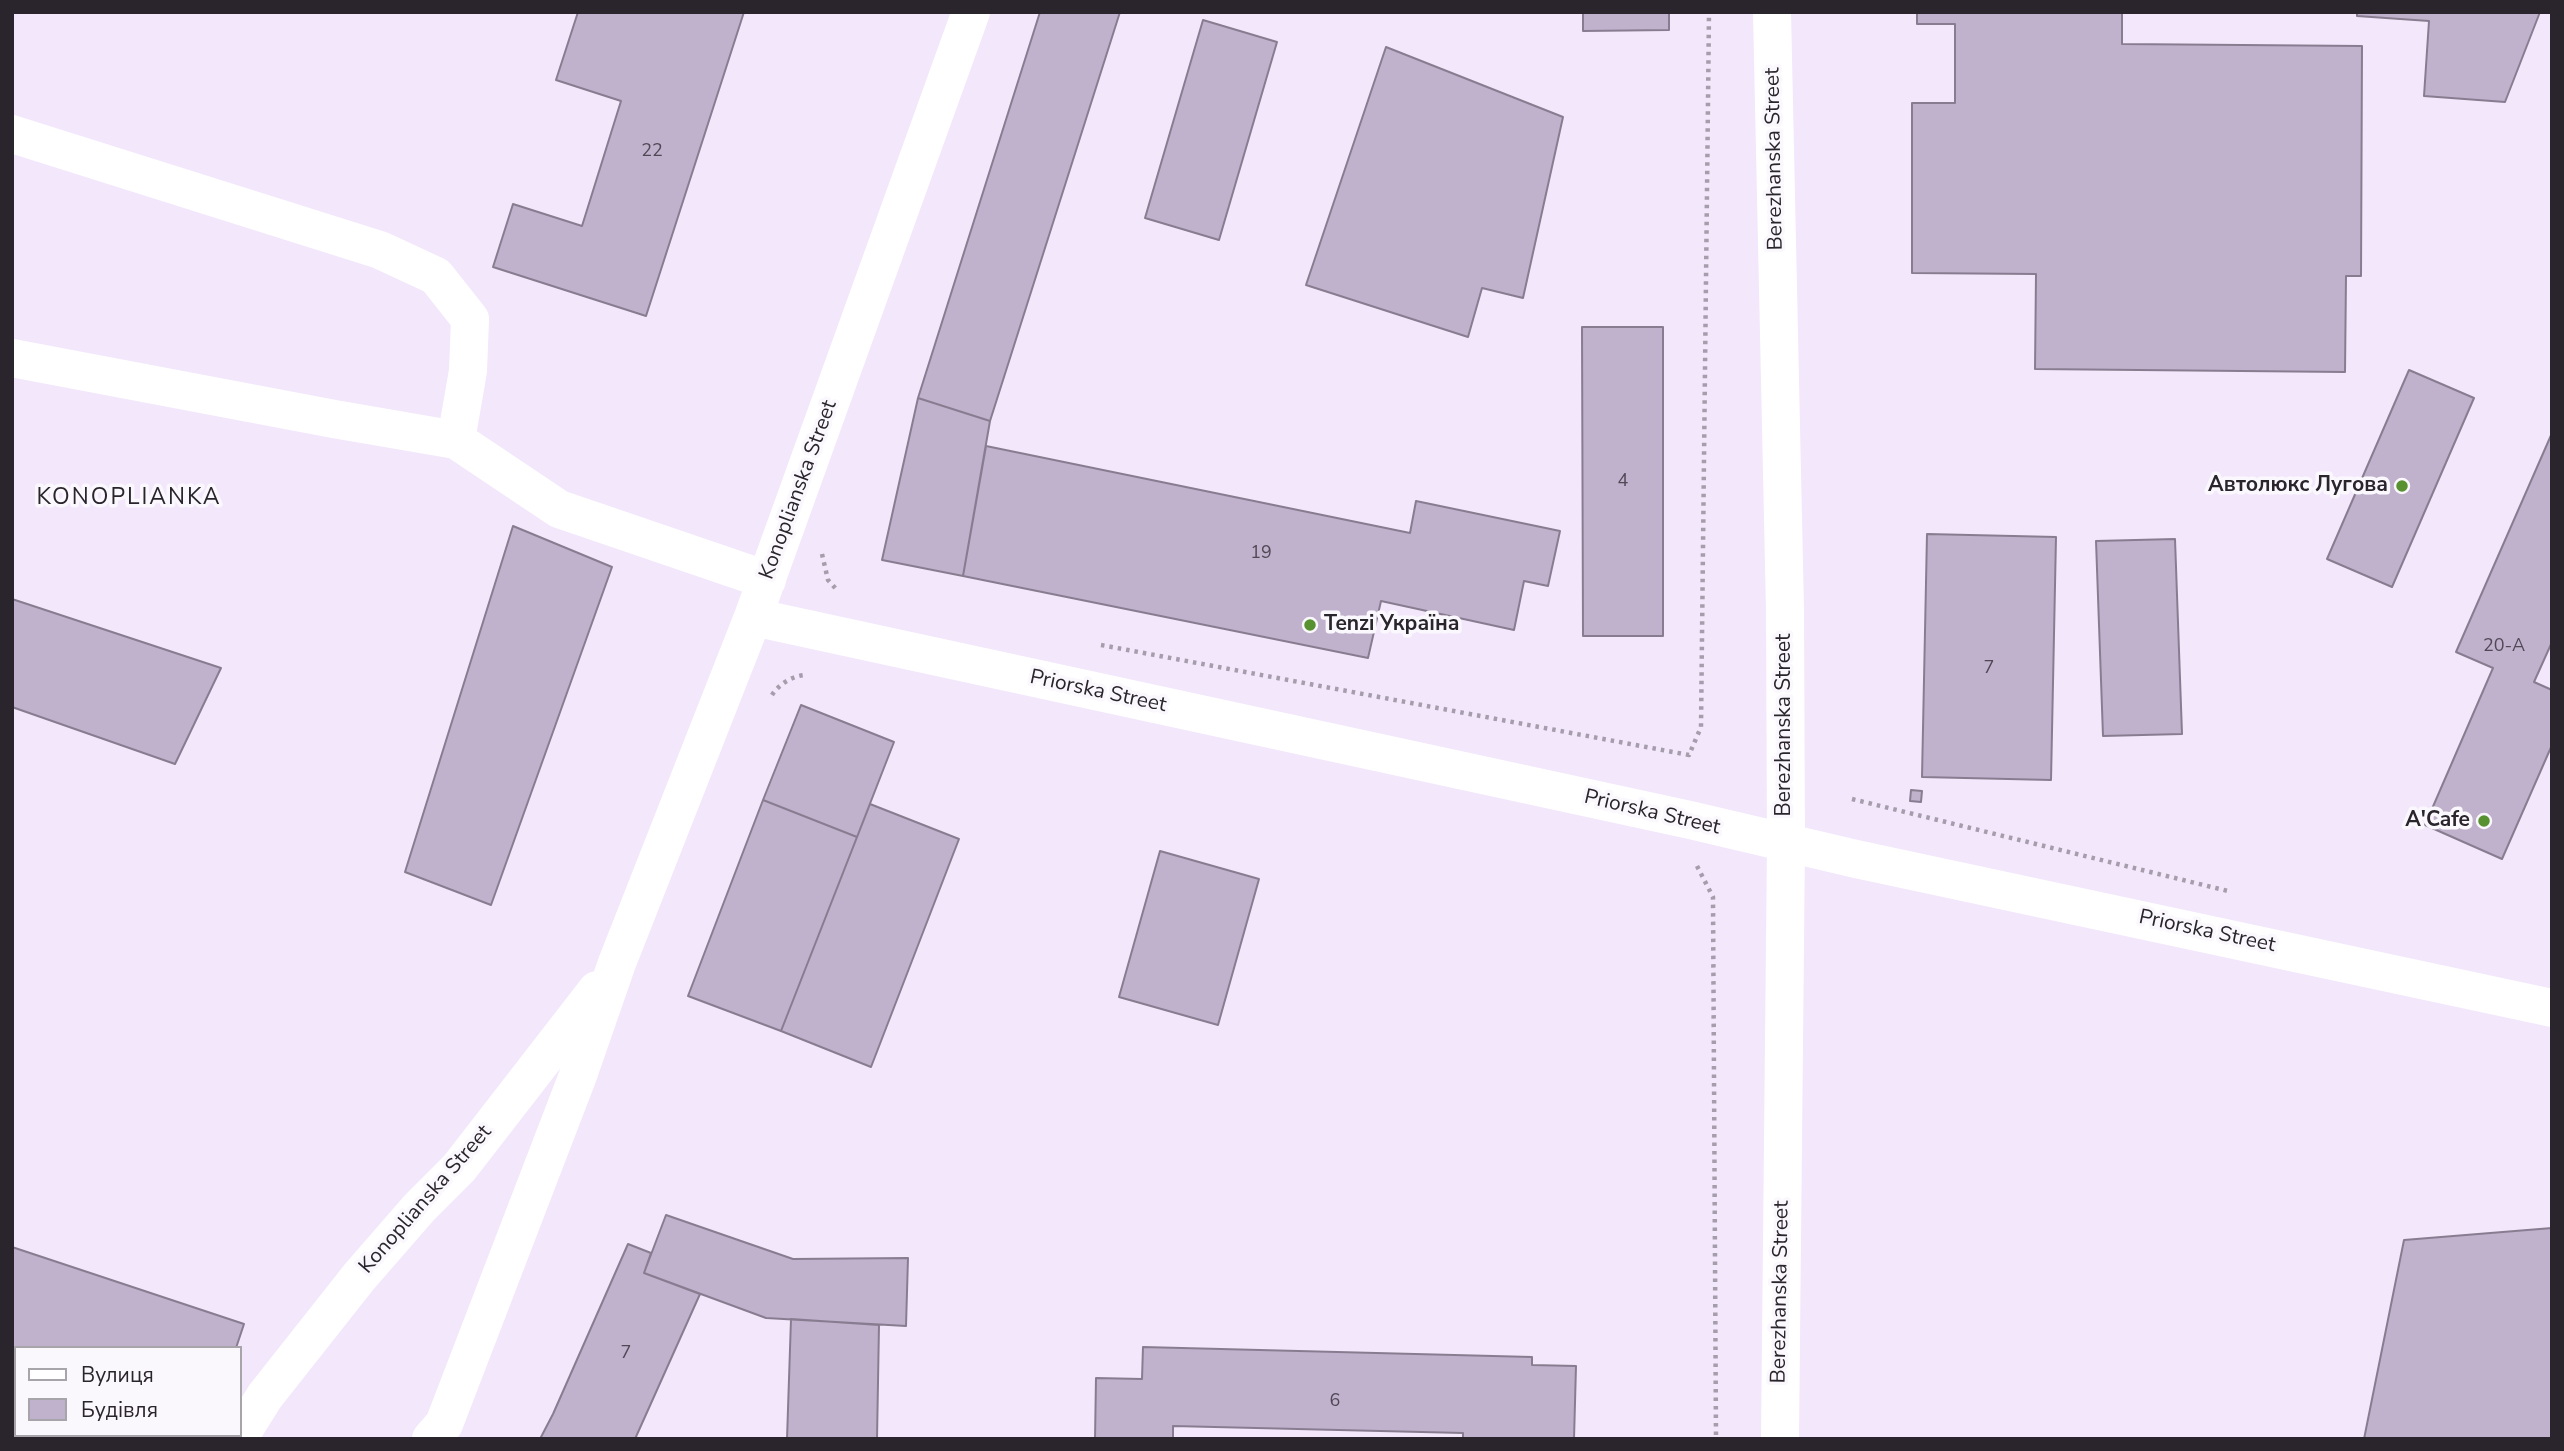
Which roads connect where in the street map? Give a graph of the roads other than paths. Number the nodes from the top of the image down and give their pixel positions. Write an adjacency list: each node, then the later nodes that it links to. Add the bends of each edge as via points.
1 (971, 12): 6 (street, Konoplianska Street)
2 (1772, 12): 8 (street, Berezhanska Street)
3 (12, 134): 5 (street, via 380,250 436,276 470,319 468,371)
4 (12, 358): 5 (street)
5 (456, 440): 6 (street, via 559,509)
6 (767, 580): 7 (street, Konoplianska Street)
7 (753, 617): 8 (street, Priorska Street); 9 (street, Konoplianska Street)
8 (1786, 844): 10 (street, Priorska Street); 13 (street, Berezhanska Street)
9 (617, 963): 11 (street, Konoplianska Street, via 459,1168 359,1277 265,1396); 12 (street, Konoplianska Street, via 444,1424)
10 (2552, 1007)
11 (242, 1433)
12 (430, 1439)
13 (1780, 1439)

